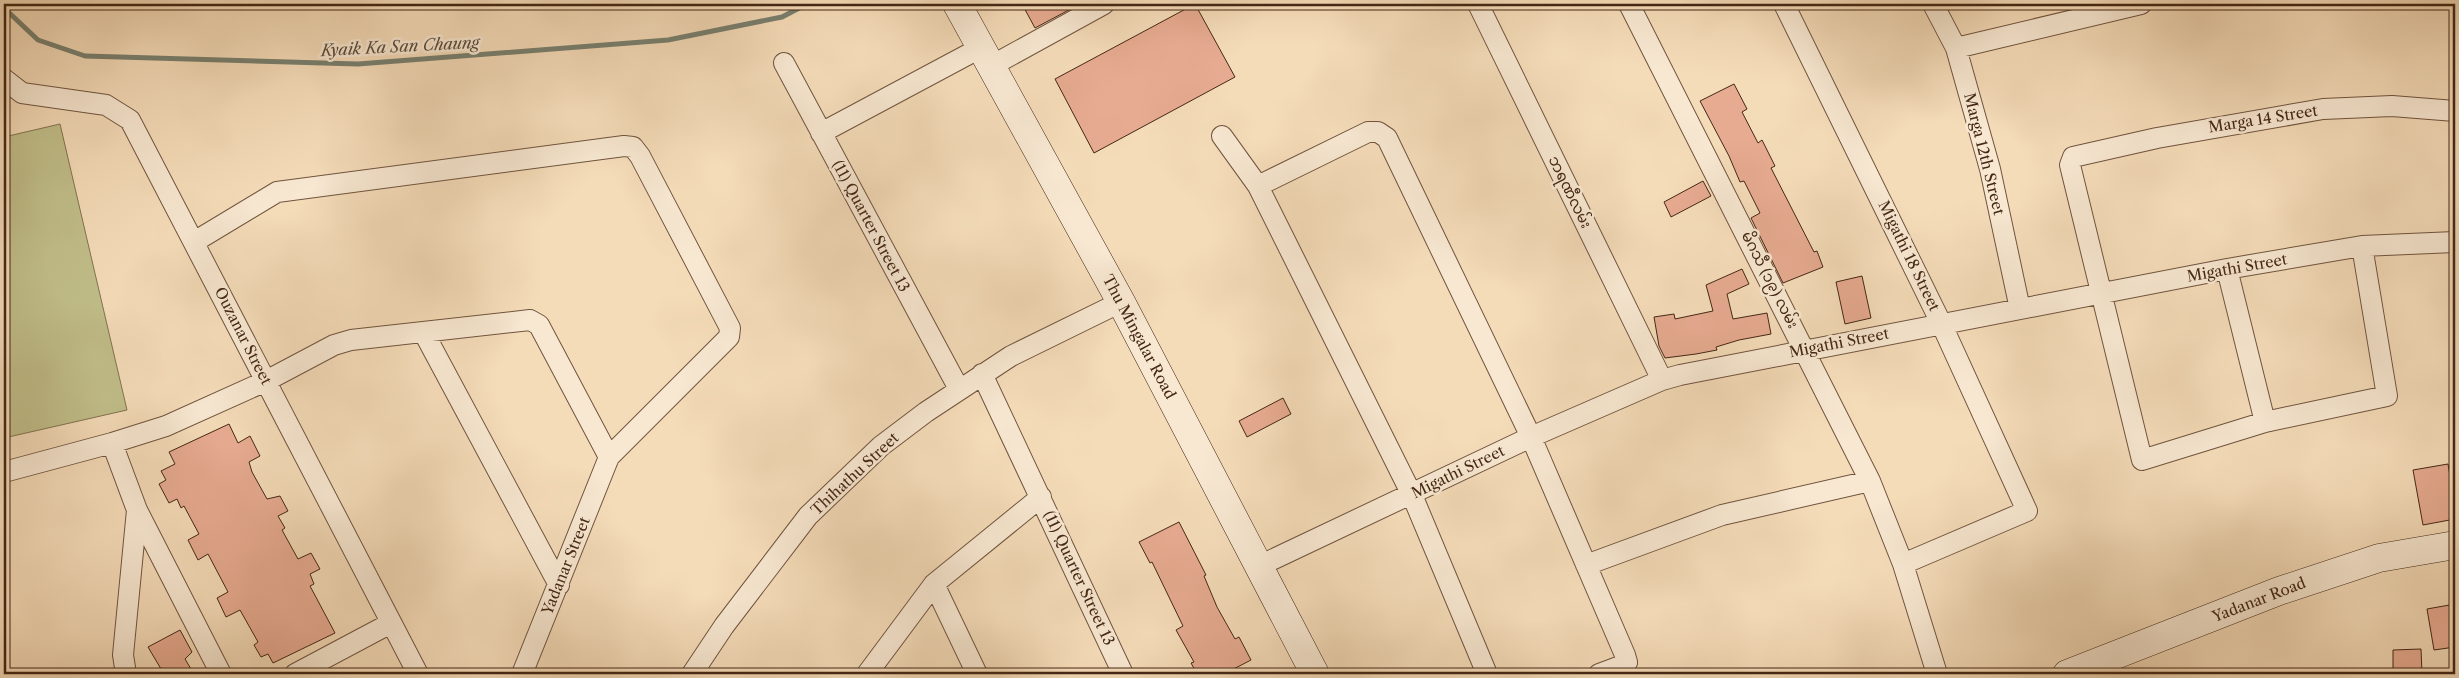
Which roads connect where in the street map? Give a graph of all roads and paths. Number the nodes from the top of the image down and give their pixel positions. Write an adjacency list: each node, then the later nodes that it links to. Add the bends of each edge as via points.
1 (957, 4): 10 (main road, Thu Mingalar Road)
2 (1104, 4): 10 (street)
3 (1478, 4): 28 (street, ဘရဏီလမ်း)
4 (1629, 4): 26 (street, မိဂသီ (၁၉) လမ်း)
5 (1784, 4): 24 (street, Migathi 18 Street)
6 (1933, 4): 9 (street, Marga 12th Street)
7 (2141, 4): 8 (street)
8 (2085, 10): 9 (street)
9 (1956, 48): 23 (street, Marga 12th Street, via 1990,169)
10 (988, 56): 14 (street); 22 (main road, Thu Mingalar Road)
11 (784, 63): 14 (street, (11) Quarter Street 13)
12 (4, 79): 17 (street, Ouzanar Street, via 22,93 106,105 130,120)
13 (2455, 111): 21 (street, Marga 14 Street, via 2392,106 2323,109 2167,136 2073,157 2070,166)
14 (821, 133): 30 (street, (11) Quarter Street 13)
15 (1222, 136): 16 (street)
16 (1258, 186): 32 (street, via 1368,132 1378,132 1387,138); 37 (street)
17 (194, 242): 29 (street, Ouzanar Street); 34 (street, via 277,192 633,147 730,328 730,337)
18 (2455, 242): 19 (street, Migathi Street)
19 (2362, 246): 20 (street, Migathi Street); 31 (street, via 2387,396)
20 (2227, 269): 21 (street, Migathi Street); 31 (street)
21 (2103, 294): 23 (street, Migathi Street); 31 (street, via 2142,460)
22 (1121, 302): 27 (street, Thihathu Street, via 1011,356); 43 (main road, Thu Mingalar Road)
23 (2020, 309): 24 (street, Migathi Street)
24 (1941, 323): 26 (street, Migathi Street); 41 (street, Migathi 18 Street, via 2027,512)
25 (424, 333): 29 (street, via 359,339 334,345); 34 (street, via 525,320 535,322); 45 (street)
26 (1806, 350): 28 (street, Migathi Street); 36 (street, မိဂသီ (၁၉) လမ်း)
27 (982, 374): 30 (street, Thihathu Street); 38 (street, (11) Quarter Street 13)
28 (1662, 380): 32 (street, Migathi Street)
29 (266, 381): 33 (street, via 166,426); 46 (street, Ouzanar Street)
30 (959, 389): 53 (street, Thihathu Street, via 881,446 808,516 724,626)
31 (2265, 422)
32 (1530, 437): 37 (street, Migathi Street); 42 (street)
33 (112, 443): 35 (street); 39 (street)
34 (609, 457): 45 (street, Yadanar Street)
35 (4, 472)
36 (1870, 480): 41 (street, မိဂသီ (၁၉) လမ်း); 42 (street, via 1742,509)
37 (1412, 495): 43 (street, Migathi Street); 58 (street)
38 (1041, 497): 44 (street); 56 (street, (11) Quarter Street 13)
39 (137, 510): 48 (street, via 123,655); 49 (street)
40 (2455, 545): 47 (main road, Yadanar Road, via 2379,558 2279,591)
41 (1903, 564): 60 (street, မိဂသီ (၁၉) လမ်း)
42 (1586, 565): 59 (street, via 1627,662)
43 (1259, 566): 57 (main road, Thu Mingalar Road)
44 (934, 584): 54 (street); 55 (street)
45 (558, 585): 52 (street, Yadanar Street)
46 (391, 623): 50 (street); 51 (street, Ouzanar Street)
47 (2112, 667): 61 (main road, Yadanar Road)
48 (126, 674)
49 (221, 674)
50 (294, 674)
51 (418, 674)
52 (522, 674)
53 (692, 674)
54 (867, 674)
55 (977, 674)
56 (1123, 674)
57 (1315, 674)
58 (1487, 674)
59 (1599, 674)
60 (1937, 674)
61 (2067, 674)

